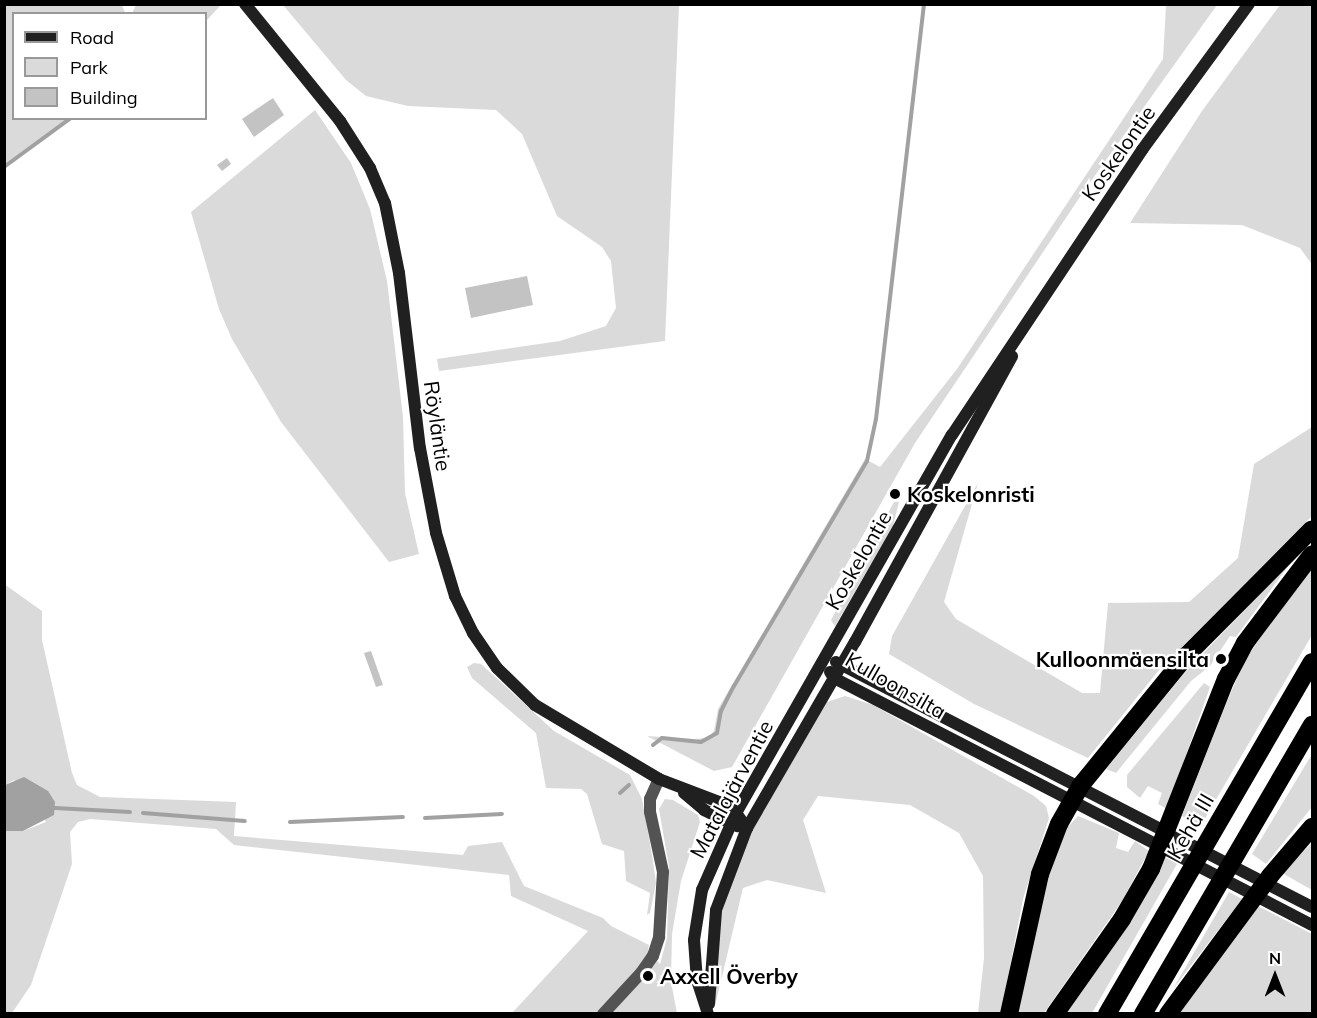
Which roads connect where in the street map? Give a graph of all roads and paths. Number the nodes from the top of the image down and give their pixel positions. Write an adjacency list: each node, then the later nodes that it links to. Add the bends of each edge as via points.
1 (245, 4): 11 (main road, Röyläntie, via 340,121 370,168 385,202 399,273 420,448 436,533 455,596 473,633 496,668 535,705)
2 (1249, 4): 3 (main road, Koskelontie, via 1142,150)
3 (1025, 328): 6 (main road, Koskelontie, via 952,435); 7 (main road, Koskelontie, via 1001,379)
4 (1312, 529): 12 (highway, via 1187,655)
5 (1312, 554): 24 (highway, via 1245,643 1226,679 1151,869 1122,919)
6 (823, 661): 7 (main road, Kulloonsilta); 9 (main road, Kulloonsilta); 15 (main road, Matalajärventie)
7 (843, 662): 9 (main road, Matalajärventie); 12 (main road, Kulloonsilta)
8 (1312, 662): 25 (highway, Kehä III)
9 (834, 678): 14 (main road, Kulloonsilta); 17 (main road, Matalajärventie)
10 (1312, 725): 26 (highway)
11 (659, 778): 13 (main road, Röyläntie); 21 (street, via 650,800 663,872 659,937 653,956 641,973)
12 (1081, 785): 14 (highway); 19 (main road, Kulloonsilta)
13 (677, 788): 15 (main road, Röyläntie); 16 (main road, Röyläntie)
14 (1072, 802): 20 (main road, Kulloonsilta); 23 (highway, via 1040,874)
15 (736, 813): 16 (main road, Matalajärventie); 17 (main road)
16 (730, 825): 17 (main road, Röyläntie); 22 (main road, Matalajärventie, via 702,890 694,940 697,981)
17 (747, 828): 22 (main road, Matalajärventie, via 716,910 710,946)
18 (1311, 828): 27 (highway)
19 (1312, 907)
20 (1312, 925)
21 (603, 1014)
22 (708, 1014)
23 (1009, 1014)
24 (1055, 1014)
25 (1107, 1014)
26 (1143, 1014)
27 (1168, 1014)

